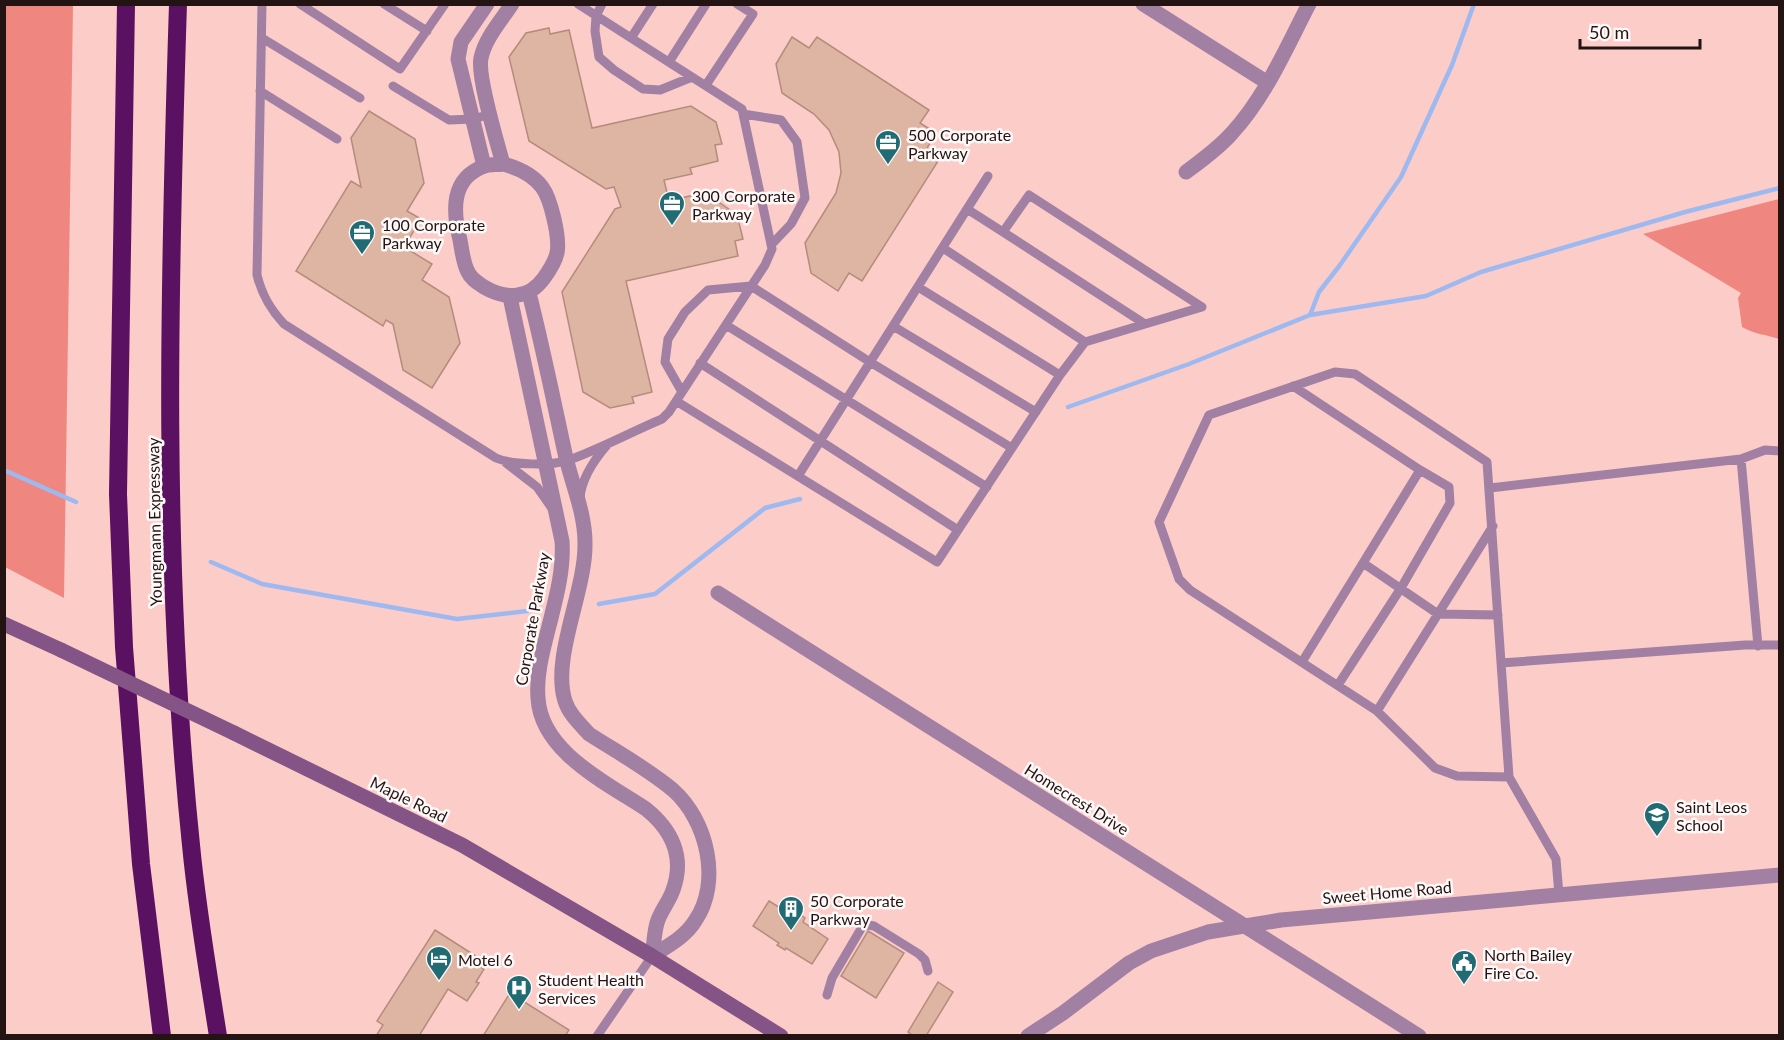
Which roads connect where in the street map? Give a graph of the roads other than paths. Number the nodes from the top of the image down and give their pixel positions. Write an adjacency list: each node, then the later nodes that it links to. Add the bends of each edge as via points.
1 (126, 4): 93 (highway, Youngmann Expressway, via 118,494 124,647 141,864)
2 (178, 4): 94 (highway, Youngmann Expressway, via 171,287 176,655 193,864)
3 (262, 4): 18 (lane)
4 (300, 4): 17 (lane, via 400,69)
5 (384, 4): 17 (lane)
6 (445, 4): 17 (lane)
7 (487, 4): 29 (street, via 461,42 458,59)
8 (512, 4): 27 (street, via 480,59)
9 (578, 4): 16 (lane)
10 (602, 4): 16 (lane)
11 (653, 4): 19 (lane)
12 (706, 4): 20 (lane)
13 (737, 4): 23 (lane, via 753,14)
14 (1143, 4): 22 (street)
15 (1310, 4): 22 (street)
16 (596, 16): 19 (lane); 21 (lane, via 599,57 643,89 660,90)
17 (427, 31)
18 (262, 38): 25 (lane); 26 (lane)
19 (631, 38): 20 (lane)
20 (669, 62): 21 (lane)
21 (692, 77): 23 (lane)
22 (1268, 83): 33 (street, via 1232,132)
23 (706, 85): 28 (lane, via 742,109)
24 (393, 86): 29 (lane, via 448,120)
25 (260, 91): 30 (lane); 61 (lane, via 257,275 271,310 284,324)
26 (360, 98)
27 (491, 114): 29 (lane); 31 (street)
28 (743, 114): 37 (lane); 37 (lane, via 781,120 797,142 805,198 791,224)
29 (473, 119): 32 (street)
30 (337, 139)
31 (503, 164): 32 (street); 41 (street, via 519,168 542,187 557,239 557,254 549,271)
32 (484, 166): 42 (street, via 468,176 460,188 454,218 468,272 492,292)
33 (1186, 172)
34 (988, 176): 35 (lane)
35 (967, 209): 36 (lane); 38 (lane)
36 (1003, 232): 43 (lane); 43 (lane, via 1029,195 1203,307)
37 (771, 245): 39 (lane, via 765,265)
38 (943, 248): 40 (lane); 46 (lane)
39 (751, 286): 44 (lane); 47 (lane); 51 (lane, via 708,290 685,312 668,339 666,362)
40 (918, 287): 45 (lane); 49 (lane)
41 (529, 293): 42 (street); 60 (street)
42 (510, 297): 62 (street, Corporate Parkway)
43 (1145, 324): 46 (lane)
44 (726, 325): 48 (lane); 52 (lane)
45 (893, 326): 47 (lane); 54 (lane)
46 (1085, 342): 49 (lane)
47 (870, 362): 52 (lane); 57 (lane)
48 (700, 363): 51 (lane); 55 (lane)
49 (1060, 375): 54 (lane)
50 (1293, 386): 63 (lane); 66 (lane, via 1335,372 1355,375 1487,462); 81 (lane, via 1209,415 1159,522 1179,579 1190,590)
51 (682, 392): 53 (lane)
52 (846, 400): 55 (lane); 65 (lane)
53 (676, 401): 56 (lane, via 662,419); 64 (lane)
54 (1036, 412): 57 (lane)
55 (820, 440): 64 (lane); 70 (lane)
56 (609, 442): 60 (lane); 67 (lane, via 591,465)
57 (1012, 448): 65 (lane)
58 (1779, 451): 59 (lane, via 1765,450)
59 (1741, 459): 66 (lane); 80 (lane)
60 (567, 461): 62 (lane); 67 (street)
61 (506, 463): 62 (lane); 68 (lane, via 537,487)
62 (545, 463): 68 (street, Corporate Parkway)
63 (1420, 470): 71 (lane); 72 (lane, via 1449,487 1450,503)
64 (798, 476): 70 (lane, via 937,562)
65 (987, 487): 70 (lane)
66 (1490, 489): 69 (lane)
67 (579, 507): 78 (street, via 585,544)
68 (557, 519): 76 (street, Corporate Parkway, via 563,561)
69 (1493, 526): 74 (lane); 75 (lane)
70 (958, 530)
71 (1363, 563): 72 (lane); 81 (lane)
72 (1401, 588): 74 (lane); 83 (lane)
73 (718, 592): 88 (street, Homecrest Drive)
74 (1438, 614): 75 (lane); 84 (lane)
75 (1498, 615): 82 (lane)
76 (550, 620): 78 (street); 89 (street, Corporate Parkway, via 537,700 546,727 566,754 658,818 672,839 677,873 657,923)
77 (4, 624): 89 (main road, Maple Road, bridge, via 462,845)
78 (571, 626): 89 (street, via 561,668 561,687 572,714 589,734 674,791 690,808 705,842 707,885 696,921 676,941)
79 (1779, 645): 80 (lane)
80 (1758, 646): 82 (lane)
81 (1302, 662): 83 (lane)
82 (1501, 663): 85 (lane)
83 (1338, 685): 84 (lane)
84 (1377, 711): 85 (lane, via 1435,768 1457,776)
85 (1509, 777): 87 (lane, via 1556,859)
86 (1779, 875): 87 (street, Sweet Home Road)
87 (1559, 895): 88 (street, Sweet Home Road)
88 (1244, 925): 92 (street, Sweet Home Road, via 1180,940 1140,956); 97 (street, Homecrest Drive)
89 (652, 956): 95 (lane); 96 (main road, Maple Road)
90 (928, 971): 91 (lane, via 926,960 919,954 868,925 862,927 832,978)
91 (827, 995)
92 (1033, 1034)
93 (162, 1035)
94 (218, 1035)
95 (597, 1035)
96 (781, 1035)
97 (1419, 1035)

